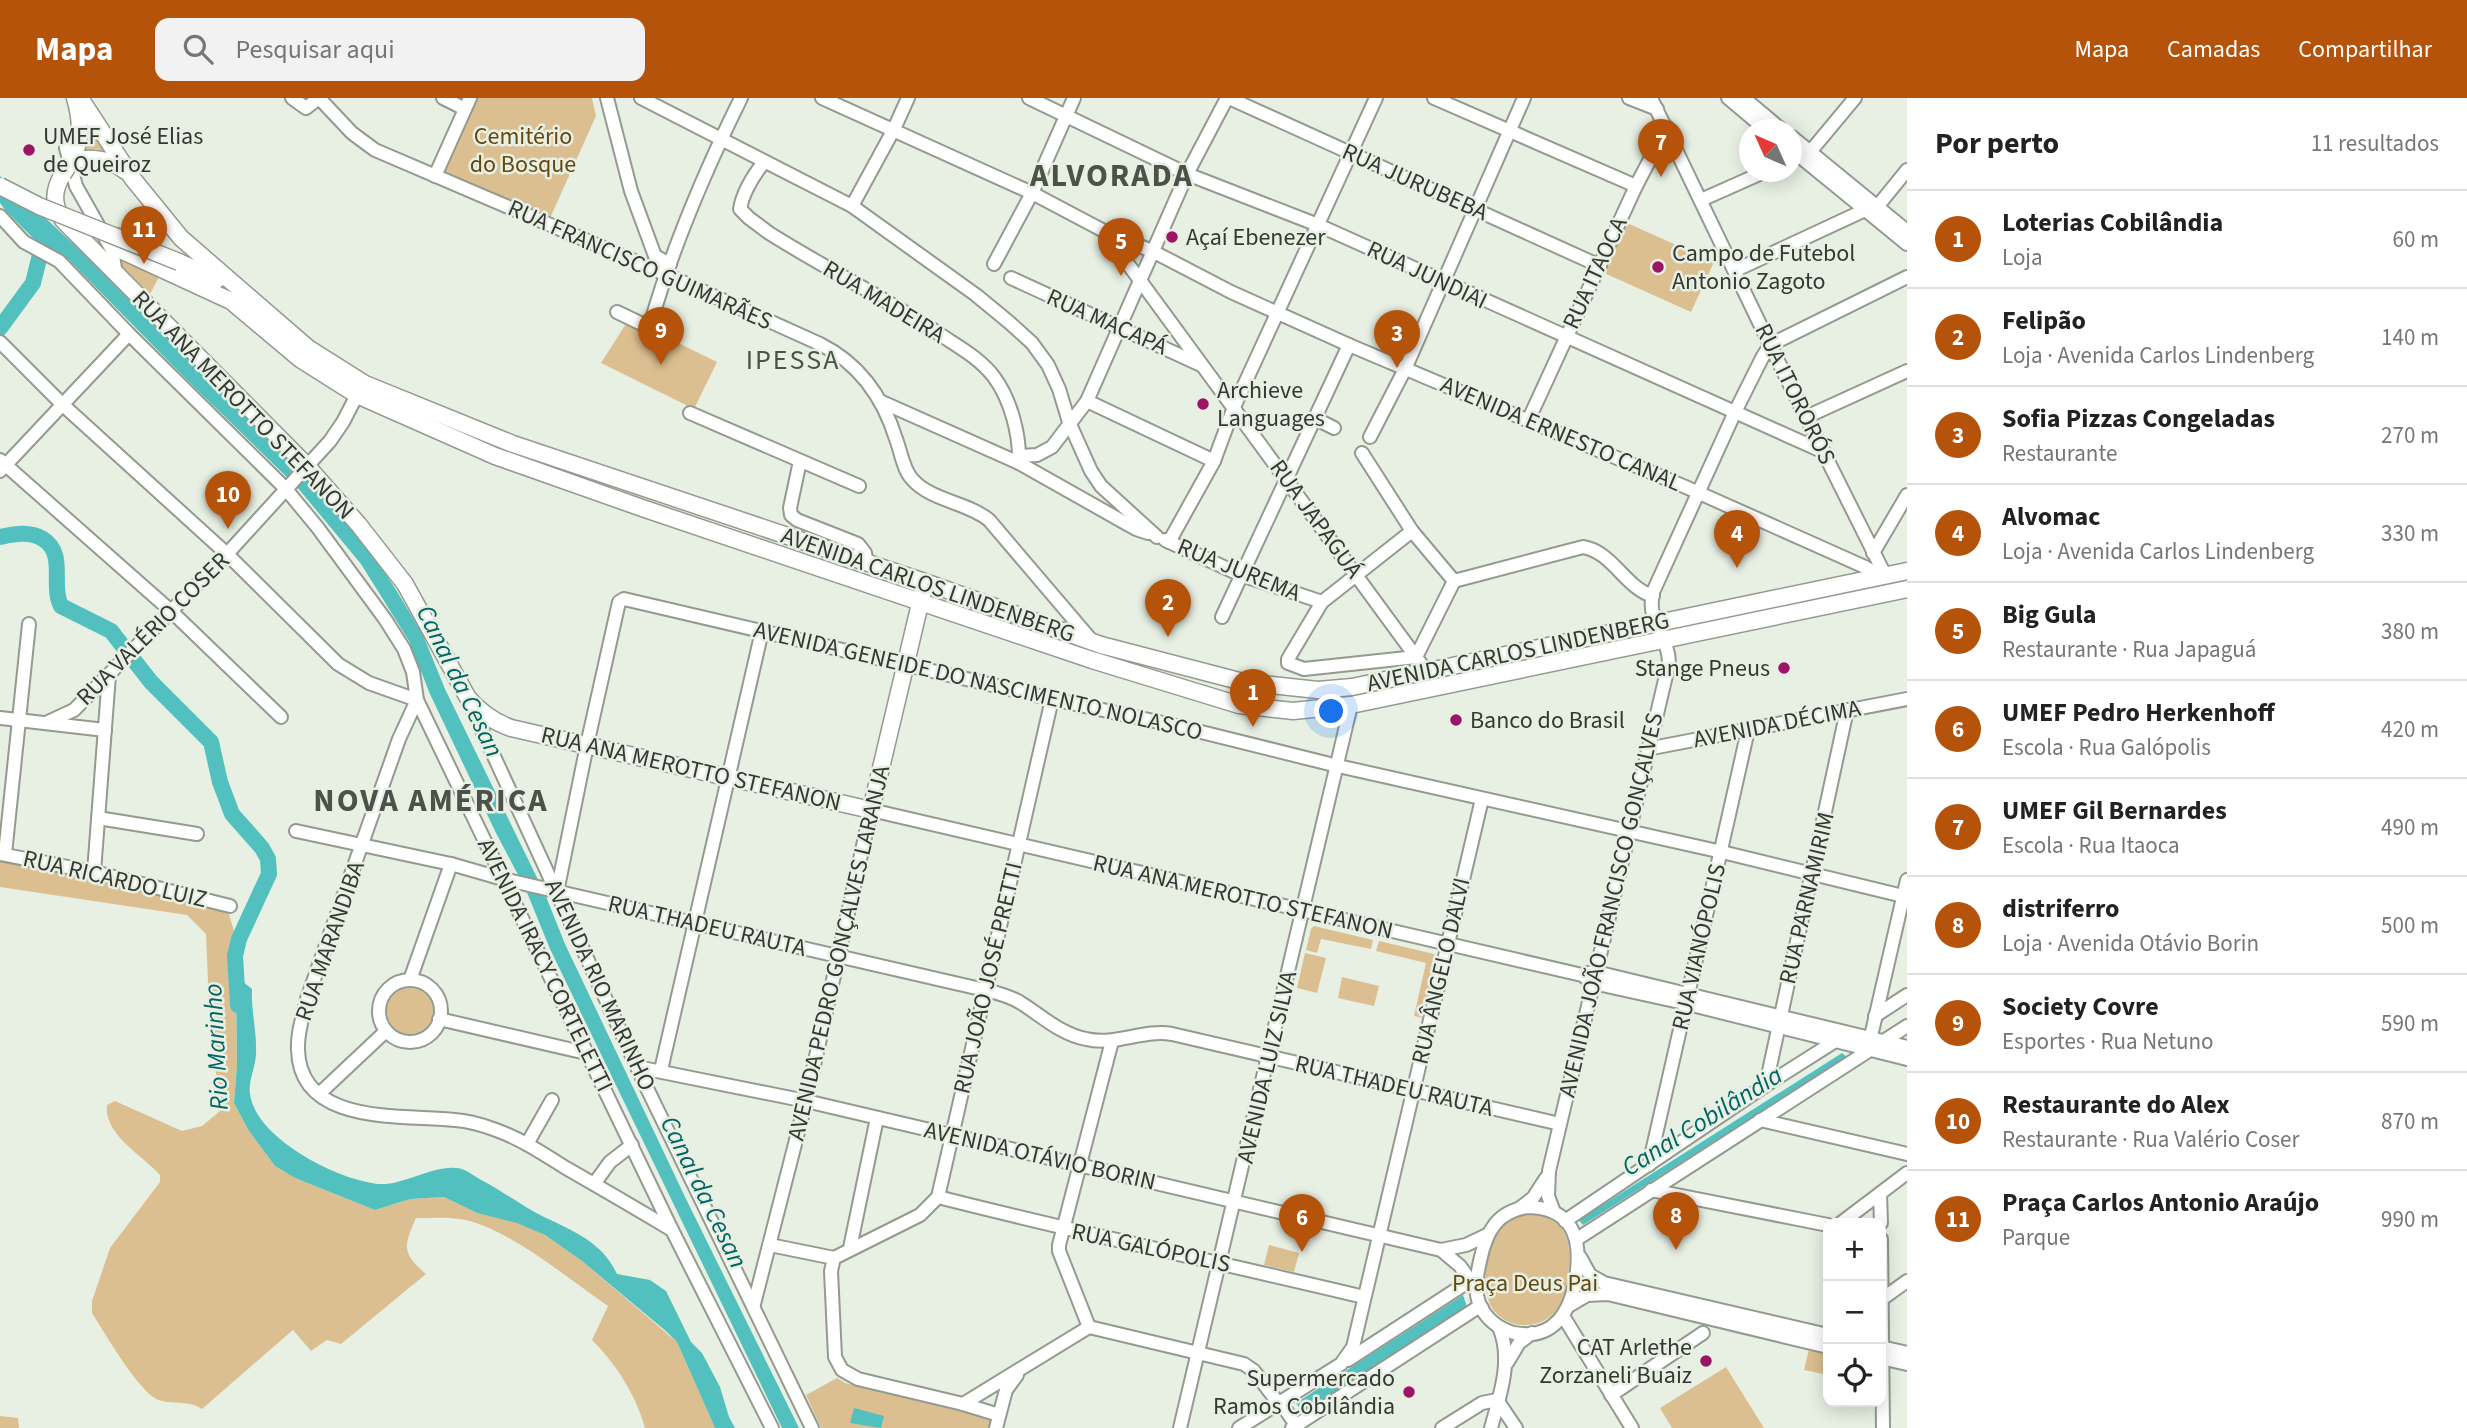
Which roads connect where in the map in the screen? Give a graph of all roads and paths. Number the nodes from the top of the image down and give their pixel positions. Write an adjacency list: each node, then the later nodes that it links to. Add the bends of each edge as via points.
1 (78, 98): 32 (main road, RUA ANA MEROTTO STEFANON, via 81,131); 37 (main road, AVENIDA CARLOS LINDENBERG)
2 (292, 98): 36 (street, RUA FRANCISCO GUIMARÃES, via 306,108 319,98 363,143)
3 (443, 98): 19 (street)
4 (607, 98): 56 (street, via 631,191 655,256)
5 (641, 98): 28 (street, RUA JUREMA)
6 (741, 98): 28 (street)
7 (822, 98): 26 (street, AVENIDA ERNESTO CANAL)
8 (908, 98): 26 (street)
9 (1029, 98): 22 (street, RUA JUNDIAI)
10 (1074, 98): 22 (street)
11 (1228, 98): 30 (street, RUA JURUBEBA); 35 (street)
12 (1377, 98): 30 (street)
13 (1434, 98): 20 (street)
14 (1524, 98): 27 (street)
15 (1629, 98): 21 (street)
16 (1728, 98): 23 (street)
17 (1744, 98): 24 (street)
18 (1855, 98): 29 (street)
19 (468, 103): 36 (street)
20 (1457, 103): 27 (street)
21 (1654, 104): 25 (street, RUA ITORORÓS)
22 (1066, 115): 35 (street, RUA JUNDIAI); 41 (street)
23 (1753, 119)
24 (1769, 119)
25 (1667, 127): 40 (street, RUA ITAOCA); 43 (street, RUA ITORORÓS)
26 (894, 129): 41 (street, AVENIDA ERNESTO CANAL); 44 (street)
27 (1509, 131): 40 (street); 45 (street)
28 (720, 140): 33 (street, RUA JUREMA); 56 (street)
29 (1802, 150)
30 (1350, 154): 45 (street, RUA JURUBEBA); 48 (street)
31 (1802, 157): 46 (street)
32 (68, 162): 37 (main road, via 105,160); 58 (street, via 76,186 112,250); 58 (main road, RUA ANA MEROTTO STEFANON, via 55,194 59,214)
33 (764, 162): 44 (street, RUA JUREMA); 90 (street, RUA MADEIRA, via 740,209 769,233 974,357 1004,394)
34 (1907, 170): 46 (street)
35 (1186, 174): 48 (street, RUA JUNDIAI); 52 (street)
36 (435, 176): 56 (street, RUA FRANCISCO GUIMARÃES)
37 (133, 179): 63 (main road, AVENIDA CARLOS LINDENBERG, via 181,238)
38 (1742, 182): 43 (street)
39 (0, 186): 54 (main road, bridge)
40 (1636, 186): 55 (street, RUA ITAOCA)
41 (1032, 193): 49 (street, AVENIDA ERNESTO CANAL); 53 (street)
42 (0, 195): 54 (main road)
43 (1701, 200): 57 (street, RUA ITORORÓS)
44 (852, 206): 85 (street, RUA JUREMA, via 976,295 1032,343 1059,388)
45 (1474, 208): 55 (street, RUA JURUBEBA); 62 (street)
46 (1871, 208): 50 (street); 51 (street); 57 (street)
47 (0, 216): 67 (street, AVENIDA IRACY CORTELETTI, via 19,238 59,261)
48 (1318, 225): 62 (street, RUA JUNDIAI); 64 (street)
49 (1104, 231): 52 (street, AVENIDA ERNESTO CANAL); 61 (street, RUA JAPAGUÁ)
50 (1907, 231)
51 (1907, 244)
52 (1154, 252): 61 (street); 64 (street, AVENIDA ERNESTO CANAL)
53 (994, 264)
54 (175, 267): 63 (main road, via 232,285)
55 (1601, 267): 68 (street, RUA ITAOCA)
56 (668, 269): 65 (street, via 652,319 644,325); 77 (street, RUA FRANCISCO GUIMARÃES, via 834,352 859,372)
57 (1736, 270): 71 (street, RUA ITORORÓS)
58 (116, 274): 94 (main road, RUA ANA MEROTTO STEFANON)
59 (1907, 277): 71 (street)
60 (1011, 278): 66 (street, RUA MACAPÁ)
61 (1141, 279): 66 (street); 72 (street, RUA JAPAGUÁ)
62 (1442, 282): 68 (street, RUA JUNDIAI); 73 (street)
63 (244, 301): 75 (main road, AVENIDA CARLOS LINDENBERG, via 300,359); 106 (main road, AVENIDA CARLOS LINDENBERG, via 307,348 385,393 513,444)
64 (1277, 311): 70 (street, AVENIDA ERNESTO CANAL); 79 (street)
65 (617, 312)
66 (1121, 328): 72 (street, RUA MACAPÁ); 76 (street)
67 (129, 334): 78 (street); 96 (street, AVENIDA IRACY CORTELETTI)
68 (1565, 338): 80 (street, RUA JUNDIAI); 84 (street, RUA ITAOCA)
69 (0, 342): 78 (street)
70 (1349, 345): 73 (street, AVENIDA ERNESTO CANAL); 83 (street)
71 (1770, 345): 80 (street); 82 (street, RUA ITORORÓS)
72 (1204, 366): 79 (street, RUA JAPAGUÁ)
73 (1405, 369): 84 (street, AVENIDA ERNESTO CANAL); 87 (street)
74 (1907, 370): 82 (street)
75 (357, 396): 94 (street, RUA VALÉRIO COSER, via 337,431); 115 (main road, AVENIDA CARLOS LINDENBERG, via 508,460)
76 (1087, 401): 85 (street); 92 (street)
77 (882, 402): 90 (street, RUA FRANCISCO GUIMARÃES); 123 (street, via 914,481 992,522)
78 (63, 405): 93 (street); 105 (street)
79 (1234, 407): 92 (street); 95 (street, RUA JAPAGUÁ)
80 (1735, 412): 88 (street, RUA JUNDIAI); 98 (street)
81 (690, 413): 91 (street)
82 (1806, 417): 88 (street, RUA ITORORÓS)
83 (1314, 418): 86 (street); 95 (street)
84 (1528, 421): 98 (street, AVENIDA ERNESTO CANAL)
85 (1069, 422): 90 (street, via 1052,447); 102 (street, RUA JUREMA, via 1101,486)
86 (1334, 428)
87 (1370, 437)
88 (1824, 452): 104 (street, RUA ITORORÓS)
89 (1362, 453): 101 (street)
90 (1019, 459): 100 (street, RUA FRANCISCO GUIMARÃES)
91 (800, 461): 97 (street); 106 (street, via 791,515 858,544)
92 (1214, 461): 103 (street)
93 (2, 466): 117 (street)
94 (305, 467): 96 (street, RUA VALÉRIO COSER); 129 (main road, RUA ANA MEROTTO STEFANON, via 405,584)
95 (1286, 479): 108 (street); 109 (street, RUA JAPAGUÁ)
96 (288, 484): 105 (street, RUA VALÉRIO COSER); 128 (street, AVENIDA IRACY CORTELETTI, via 385,619 404,649)
97 (859, 486)
98 (1698, 492): 110 (street, AVENIDA ERNESTO CANAL); 114 (street)
99 (1907, 495): 104 (street)
100 (1136, 529): 102 (street, RUA JUREMA)
101 (1412, 531): 109 (street); 111 (street)
102 (1157, 537): 103 (street, RUA JUREMA)
103 (1169, 542): 108 (street, RUA JUREMA)
104 (1873, 553): 110 (street, RUA ITORORÓS)
105 (227, 554): 117 (street, RUA VALÉRIO COSER); 130 (street, via 338,664 369,683)
106 (867, 564): 112 (main road, AVENIDA CARLOS LINDENBERG)
107 (1907, 571): 110 (main road, AVENIDA CARLOS LINDENBERG)
108 (1241, 575): 116 (street, RUA JUREMA); 118 (street)
109 (1356, 575): 116 (street); 124 (street, RUA JAPAGUÁ)
110 (1883, 576): 120 (main road, AVENIDA CARLOS LINDENBERG)
111 (1454, 581): 114 (street, via 1583,547); 124 (street)
112 (925, 582): 115 (main road, AVENIDA PEDRO GONÇALVES LARANJA); 123 (main road, AVENIDA CARLOS LINDENBERG)
113 (1907, 589): 122 (main road, AVENIDA CARLOS LINDENBERG)
114 (1653, 596): 120 (street)
115 (920, 601): 125 (main road, AVENIDA PEDRO GONÇALVES LARANJA); 134 (main road, AVENIDA CARLOS LINDENBERG, via 1239,705 1293,711)
116 (1322, 602): 124 (street, via 1288,663 1313,668)
117 (171, 611): 126 (street, RUA VALÉRIO COSER); 137 (street)
118 (1222, 617)
119 (29, 624): 138 (street)
120 (1654, 624): 122 (street); 127 (main road, AVENIDA CARLOS LINDENBERG)
121 (762, 631): 125 (street, AVENIDA GENEIDE DO NASCIMENTO NOLASCO); 142 (street, AVENIDA GENEIDE DO NASCIMENTO NOLASCO, via 621,599); 145 (street)
122 (1663, 640): 134 (main road, AVENIDA CARLOS LINDENBERG); 143 (street, AVENIDA JOÃO FRANCISCO GONÇALVES, via 1669,663)
123 (1092, 642): 127 (main road, AVENIDA CARLOS LINDENBERG, via 1210,674 1279,687 1329,689)
124 (1416, 657): 127 (street, RUA JAPAGUÁ)
125 (907, 666): 131 (street, AVENIDA GENEIDE DO NASCIMENTO NOLASCO); 147 (main road, AVENIDA PEDRO GONÇALVES LARANJA)
126 (113, 670): 139 (street, RUA VALÉRIO COSER, via 74,710); 140 (street)
127 (1427, 672)
128 (415, 681): 130 (street); 133 (street, AVENIDA IRACY CORTELETTI)
129 (464, 692): 142 (main road, RUA ANA MEROTTO STEFANON, via 499,723); 161 (street, AVENIDA RIO MARINHO)
130 (401, 694): 133 (street)
131 (1052, 699): 144 (street, AVENIDA GENEIDE DO NASCIMENTO NOLASCO); 152 (street, RUA JOÃO JOSÉ PRETTI)
132 (1907, 699): 135 (street, AVENIDA DÉCIMA)
133 (417, 700): 153 (street, RUA MARANDIBA); 159 (street, AVENIDA IRACY CORTELETTI)
134 (1351, 705): 144 (street, AVENIDA LUIZ SILVA)
135 (1847, 710): 141 (street, AVENIDA DÉCIMA); 158 (street, RUA PARNAMIRIM)
136 (0, 718): 138 (street)
137 (281, 718)
138 (19, 720): 139 (street); 155 (street)
139 (46, 723): 140 (street)
140 (105, 730): 148 (street)
141 (1748, 730): 143 (street, AVENIDA DÉCIMA); 154 (street, RUA VIANÓPOLIS)
142 (587, 745): 145 (main road, RUA ANA MEROTTO STEFANON); 161 (street)
143 (1647, 749): 150 (street, AVENIDA JOÃO FRANCISCO GONÇALVES)
144 (1338, 766): 146 (street, AVENIDA GENEIDE DO NASCIMENTO NOLASCO); 164 (street, AVENIDA LUIZ SILVA)
145 (728, 778): 147 (main road, RUA ANA MEROTTO STEFANON); 165 (street)
146 (1482, 799): 150 (street, AVENIDA GENEIDE DO NASCIMENTO NOLASCO); 166 (street, RUA ÂNGELO DALVI)
147 (871, 810): 152 (street, RUA ANA MEROTTO STEFANON); 167 (street, AVENIDA PEDRO GONÇALVES LARANJA)
148 (98, 818): 151 (street); 157 (street)
149 (296, 831): 153 (street, RUA THADEU RAUTA)
150 (1628, 831): 154 (street, AVENIDA GENEIDE DO NASCIMENTO NOLASCO); 168 (street, AVENIDA JOÃO FRANCISCO GONÇALVES)
151 (197, 834)
152 (1019, 845): 164 (street, RUA ANA MEROTTO STEFANON); 170 (street, RUA JOÃO JOSÉ PRETTI)
153 (363, 846): 156 (street, RUA THADEU RAUTA); 189 (street, RUA MARANDIBA, via 299,1029 298,1060)
154 (1721, 852): 158 (street, AVENIDA GENEIDE DO NASCIMENTO NOLASCO); 172 (street, RUA VIANÓPOLIS)
155 (2, 854): 157 (street, RUA RICARDO LUIZ)
156 (451, 864): 159 (street, RUA THADEU RAUTA); 169 (street)
157 (94, 872): 163 (street, RUA RICARDO LUIZ)
158 (1813, 874): 162 (street, AVENIDA GENEIDE DO NASCIMENTO NOLASCO); 175 (street, RUA PARNAMIRIM)
159 (503, 879): 161 (street, RUA THADEU RAUTA); 182 (street, AVENIDA IRACY CORTELETTI)
160 (1907, 880): 162 (street)
161 (557, 892): 165 (street, RUA THADEU RAUTA); 185 (street, AVENIDA RIO MARINHO)
162 (1905, 896): 173 (street)
163 (230, 906)
164 (1303, 911): 166 (street, RUA ANA MEROTTO STEFANON); 183 (street, AVENIDA LUIZ SILVA)
165 (695, 923): 167 (street, RUA THADEU RAUTA); 186 (street)
166 (1447, 945): 168 (street, RUA ANA MEROTTO STEFANON); 188 (street, RUA ÂNGELO DALVI)
167 (839, 956): 170 (street, RUA THADEU RAUTA); 191 (street, AVENIDA PEDRO GONÇALVES LARANJA)
168 (1594, 977): 172 (street, RUA ANA MEROTTO STEFANON); 194 (street, AVENIDA JOÃO FRANCISCO GONÇALVES)
169 (410, 979): 174 (street, via 426,984 437,995); 177 (street, via 393,985 381,998 379,1016)
170 (985, 990): 179 (street, RUA THADEU RAUTA, via 1018,1001 1066,1033); 195 (street, RUA JOÃO JOSÉ PRETTI)
171 (1907, 995): 173 (street)
172 (1685, 999): 175 (street, RUA ANA MEROTTO STEFANON); 200 (street, RUA VIANÓPOLIS)
173 (1875, 1016): 180 (street)
174 (439, 1020): 177 (street, via 429,1035 412,1042); 182 (street)
175 (1779, 1021): 178 (street, RUA ANA MEROTTO STEFANON); 180 (street, RUA ANA MEROTTO STEFANON); 187 (street, RUA PARNAMIRIM)
176 (1907, 1026): 180 (street)
177 (386, 1031): 189 (street)
178 (1837, 1040): 180 (street, RUA ANA MEROTTO STEFANON); 187 (street)
179 (1112, 1041): 183 (street, RUA THADEU RAUTA, via 1166,1033); 199 (street)
180 (1873, 1043): 181 (street, RUA ANA MEROTTO STEFANON); 184 (street, RUA ANA MEROTTO STEFANON); 193 (street)
181 (1907, 1048)
182 (586, 1053): 197 (street, AVENIDA IRACY CORTELETTI)
183 (1268, 1056): 188 (street, RUA THADEU RAUTA); 207 (street, AVENIDA LUIZ SILVA)
184 (1907, 1059)
185 (637, 1066): 186 (street, AVENIDA OTÁVIO BORIN); 230 (street, AVENIDA RIO MARINHO)
186 (660, 1070): 191 (street, AVENIDA OTÁVIO BORIN)
187 (1766, 1085): 200 (street)
188 (1413, 1091): 194 (street, RUA THADEU RAUTA); 216 (street, RUA ÂNGELO DALVI)
189 (319, 1094): 196 (street, RUA MARANDIBA, via 360,1113 474,1123)
190 (552, 1100): 196 (street)
191 (806, 1101): 192 (street, AVENIDA OTÁVIO BORIN); 219 (street, AVENIDA PEDRO GONÇALVES LARANJA)
192 (877, 1118): 195 (street, AVENIDA OTÁVIO BORIN); 220 (street)
193 (1760, 1120): 198 (street); 204 (street)
194 (1560, 1124): 201 (street, AVENIDA JOÃO FRANCISCO GONÇALVES)
195 (951, 1135): 199 (street, AVENIDA OTÁVIO BORIN); 206 (street, RUA JOÃO JOSÉ PRETTI)
196 (527, 1144): 203 (street, RUA MARANDIBA)
197 (632, 1145): 203 (street, via 610,1162); 215 (street, AVENIDA IRACY CORTELETTI)
198 (1907, 1154)
199 (1079, 1165): 207 (street, AVENIDA OTÁVIO BORIN); 214 (street)
200 (1649, 1165): 212 (street)
201 (1549, 1171): 208 (street, AVENIDA JOÃO FRANCISCO GONÇALVES, via 1538,1192); 209 (street, AVENIDA JOÃO FRANCISCO GONÇALVES, via 1548,1196)
202 (1907, 1173): 205 (street)
203 (594, 1184): 215 (street, RUA MARANDIBA)
204 (1651, 1190): 213 (street); 218 (street)
205 (1880, 1194): 210 (street); 211 (street)
206 (938, 1197): 214 (street, RUA GALÓPOLIS); 220 (street, via 920,1215)
207 (1235, 1202): 216 (street, AVENIDA OTÁVIO BORIN); 224 (street, AVENIDA LUIZ SILVA)
208 (1520, 1208): 209 (street); 217 (street, via 1504,1215)
209 (1554, 1212): 212 (street)
210 (1848, 1218)
211 (1881, 1218)
212 (1565, 1221): 218 (street)
213 (1823, 1224)
214 (1062, 1229): 224 (street, RUA GALÓPOLIS); 234 (street, via 1059,1251)
215 (672, 1230): 255 (street, AVENIDA IRACY CORTELETTI)
216 (1379, 1235): 221 (street, AVENIDA OTÁVIO BORIN); 228 (street, RUA ÂNGELO DALVI)
217 (1487, 1235): 221 (street, AVENIDA OTÁVIO BORIN); 226 (street, via 1476,1280)
218 (1577, 1238): 222 (street)
219 (770, 1245): 223 (street); 230 (street, AVENIDA PEDRO GONÇALVES LARANJA)
220 (850, 1248): 223 (street)
221 (1441, 1250): 226 (street, AVENIDA OTÁVIO BORIN, via 1460,1266)
222 (1580, 1256): 229 (street, via 1587,1271 1599,1281); 232 (street)
223 (834, 1258): 251 (street, via 830,1287 835,1357 842,1370 858,1379)
224 (1220, 1262): 228 (street, RUA GALÓPOLIS); 241 (street, AVENIDA LUIZ SILVA)
225 (1907, 1281): 227 (street)
226 (1469, 1285): 231 (street); 240 (street, RUA ÂNGELO DALVI)
227 (1886, 1296)
228 (1364, 1297): 240 (street, RUA ÂNGELO DALVI)
229 (1641, 1297): 232 (street, via 1593,1294 1581,1297); 235 (street)
230 (754, 1304): 256 (street, AVENIDA RIO MARINHO)
231 (1480, 1306): 233 (street); 254 (street)
232 (1566, 1311): 236 (street, via 1548,1328); 248 (street)
233 (1499, 1326): 236 (street); 247 (street, via 1506,1352)
234 (1089, 1327): 241 (street); 246 (street)
235 (1782, 1331): 238 (street); 239 (street)
236 (1532, 1334): 247 (street, via 1514,1349)
237 (1703, 1334): 248 (street)
238 (1823, 1335)
239 (1823, 1345)
240 (1358, 1349): 250 (street, RUA ÂNGELO DALVI)
241 (1199, 1352): 250 (street, via 1248,1366); 257 (street, AVENIDA LUIZ SILVA)
242 (1886, 1353): 243 (street)
243 (1907, 1353)
244 (1886, 1355): 245 (street)
245 (1907, 1364)
246 (1021, 1369): 251 (street); 253 (street, via 1006,1390)
247 (1504, 1370): 249 (street)
248 (1611, 1395): 262 (street)
249 (1497, 1400): 259 (street, via 1480,1404); 260 (street); 261 (street)
250 (1280, 1403): 254 (street); 258 (street, RUA ÂNGELO DALVI)
251 (963, 1404): 253 (street)
252 (1883, 1407): 263 (street)
253 (998, 1422)
254 (1295, 1427)
255 (772, 1428)
256 (812, 1428)
257 (1180, 1428)
258 (1239, 1428)
259 (1442, 1428)
260 (1491, 1428)
261 (1516, 1428)
262 (1632, 1428)
263 (1884, 1428)

